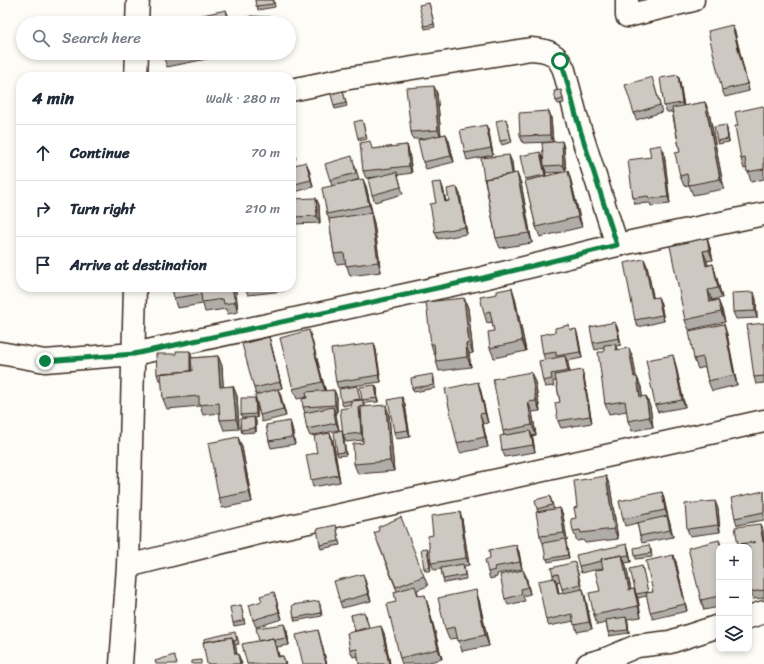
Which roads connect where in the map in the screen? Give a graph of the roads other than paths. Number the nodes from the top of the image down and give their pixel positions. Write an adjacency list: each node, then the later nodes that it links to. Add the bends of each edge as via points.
1 (138, 0): 4 (street)
2 (627, 0): 3 (street, via 627,16)
3 (693, 0)
4 (137, 16)
5 (137, 60): 6 (street)
6 (136, 72)
7 (296, 89): 9 (street, via 531,49 552,54 560,61 564,70)
8 (764, 214): 9 (street)
9 (617, 245): 12 (street, via 483,278)
10 (134, 292): 12 (street)
11 (0, 353): 12 (street, via 45,361)
12 (134, 354): 14 (street)
13 (764, 421): 14 (street, via 267,531)
14 (128, 566): 18 (street)
15 (764, 612): 16 (street)
16 (752, 616)
17 (716, 627): 19 (street, via 670,642 637,646)
18 (121, 664)
19 (588, 664)

